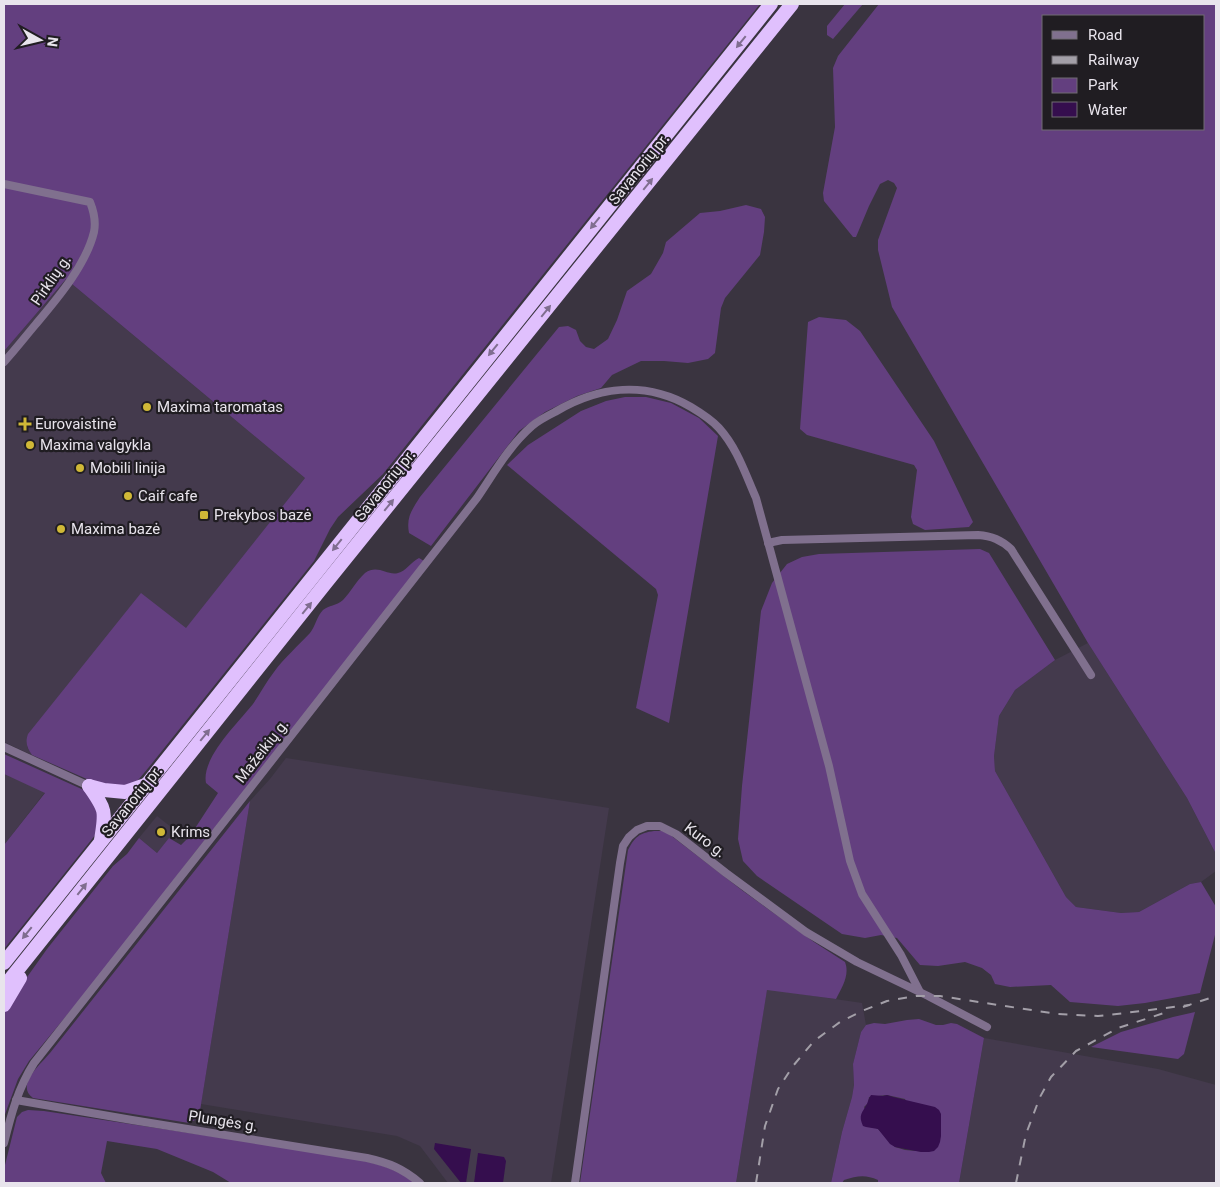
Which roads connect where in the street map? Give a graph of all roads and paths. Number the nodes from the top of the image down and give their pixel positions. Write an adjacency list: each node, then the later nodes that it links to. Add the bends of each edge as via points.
1 (771, 4): 8 (highway, Savanorių pr., one-way to 8)
2 (792, 4): 11 (highway, Savanorių pr., one-way to 2)
3 (4, 184): 4 (street, Pirklių g., via 90,202 95,220 89,247 80,264 61,293)
4 (4, 362)
5 (768, 543): 6 (street, via 782,540 993,537 1011,549); 14 (street, Mažeikių g., via 829,766 850,861 862,894); 17 (street, Mažeikių g., via 756,498 731,443 704,414 685,404 644,390 612,391 575,402 534,424 512,446 477,498 34,1063)
6 (1091, 675)
7 (4, 747): 9 (street)
8 (146, 784): 9 (highway, via 125,792); 10 (highway, Savanorių pr.)
9 (89, 786): 10 (highway, via 104,808)
10 (101, 841): 12 (highway, Savanorių pr., one-way to 12)
11 (52, 927): 13 (highway, Savanorių pr.); 15 (highway)
12 (4, 962)
13 (4, 987)
14 (920, 992): 16 (street, Kuro g.); 20 (street, Kuro g., via 857,962 806,932 676,834 660,826 637,830 624,846 620,863)
15 (4, 1005)
16 (987, 1027)
17 (16, 1100): 18 (street, Mažeikių g.); 19 (street, Plungės g., via 386,1162)
18 (4, 1143)
19 (420, 1183)
20 (574, 1183)

